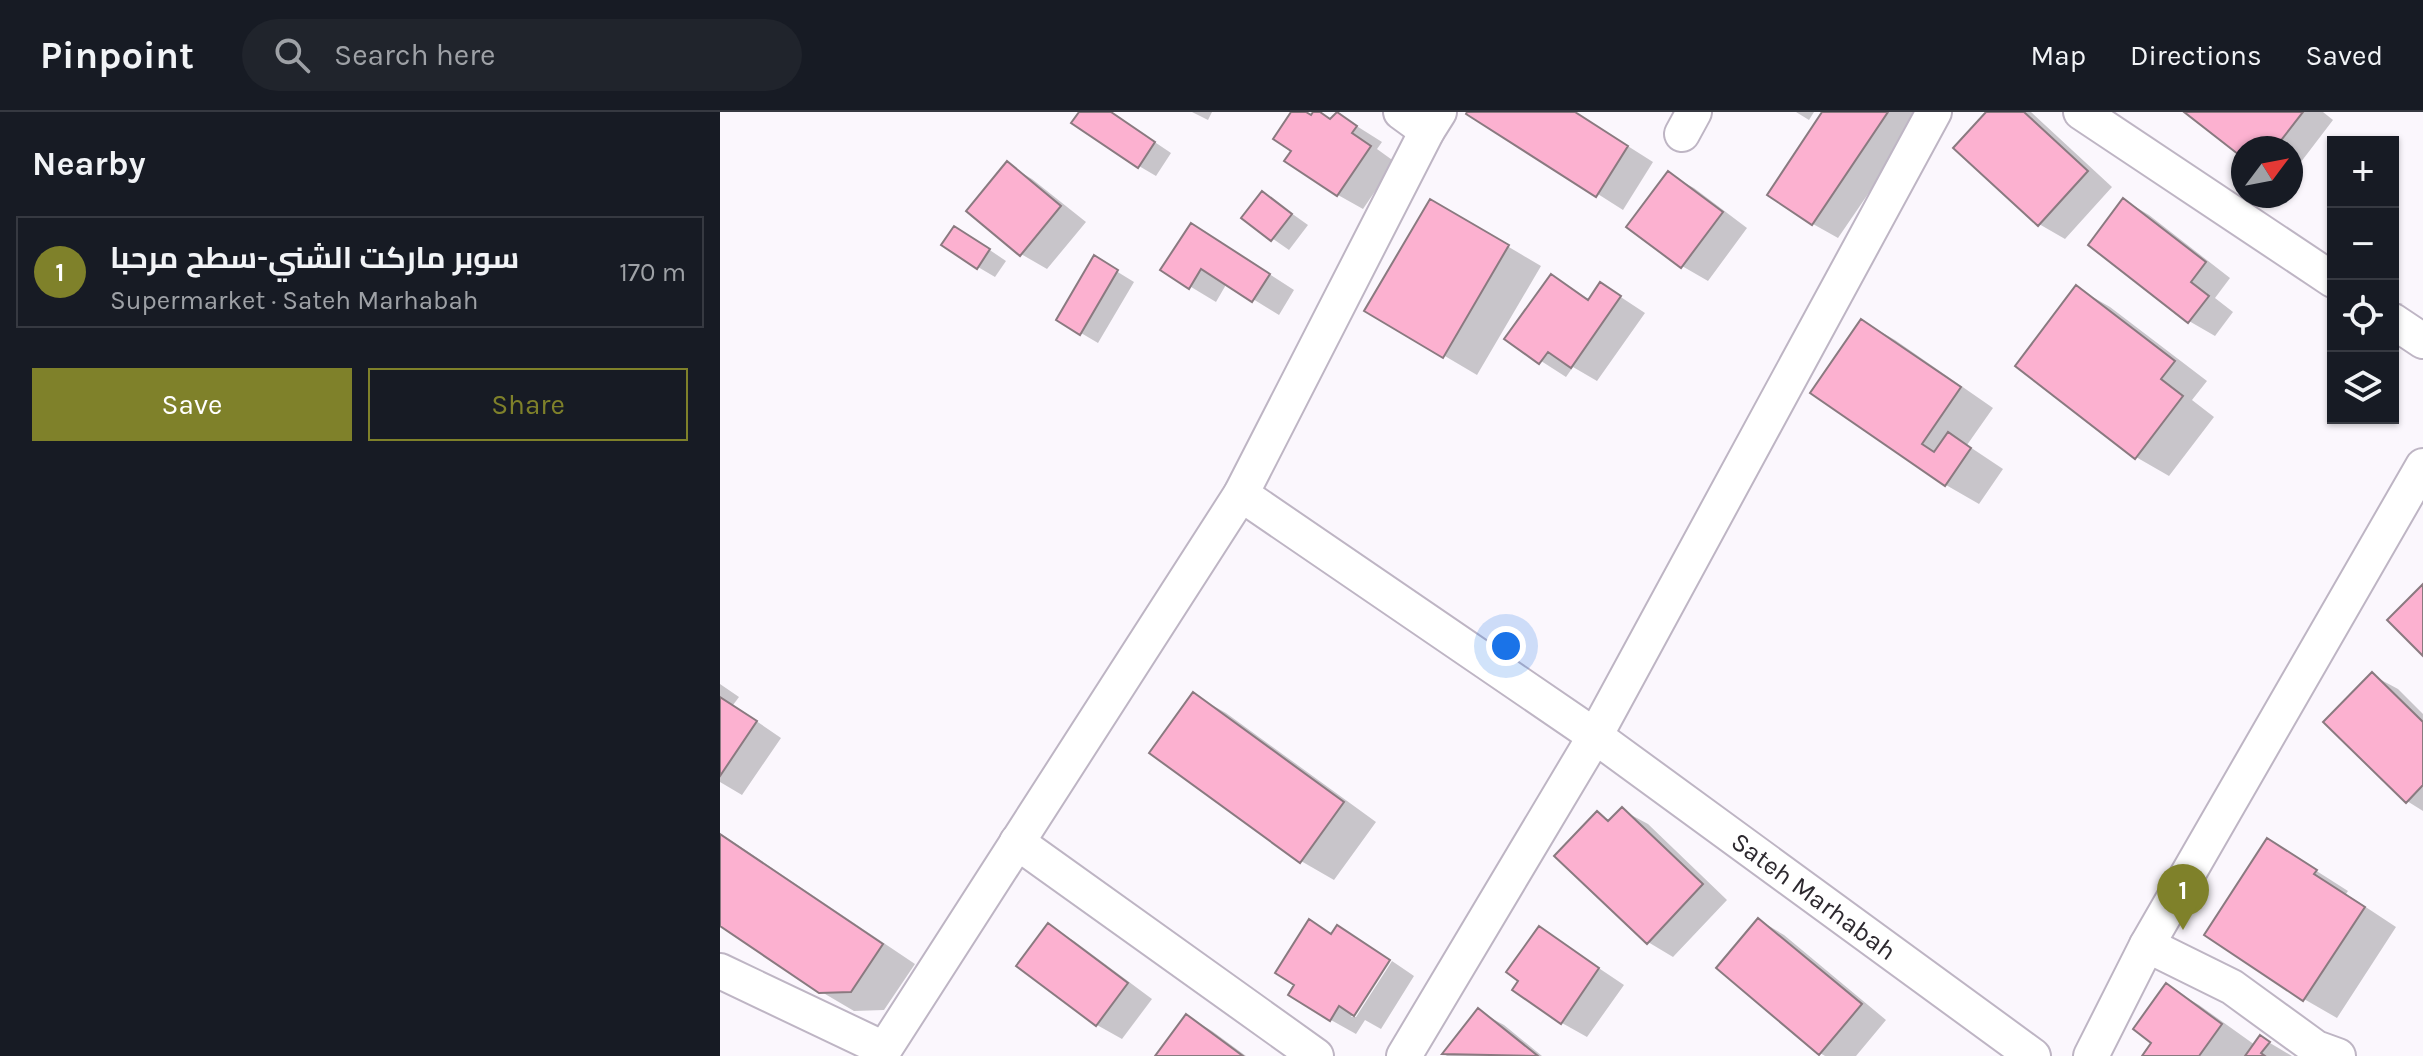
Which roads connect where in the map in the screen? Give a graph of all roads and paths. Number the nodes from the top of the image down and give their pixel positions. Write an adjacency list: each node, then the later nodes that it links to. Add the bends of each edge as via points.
1 (1934, 112): 9 (street)
2 (2081, 112): 4 (street)
3 (1422, 118): 8 (street)
4 (2327, 276)
5 (2399, 325): 6 (street)
6 (2423, 341)
7 (2423, 466): 11 (street)
8 (1241, 494): 9 (street, Sateh Marhabah); 10 (street)
9 (1595, 736): 15 (street); 16 (street, Sateh Marhabah)
10 (1017, 842): 13 (street); 14 (street)
11 (2147, 945): 17 (street); 18 (street, via 2232,987 2316,1048)
12 (720, 971): 13 (street)
13 (882, 1053)
14 (1316, 1056)
15 (1404, 1056)
16 (2033, 1056)
17 (2091, 1056)
18 (2338, 1056)

